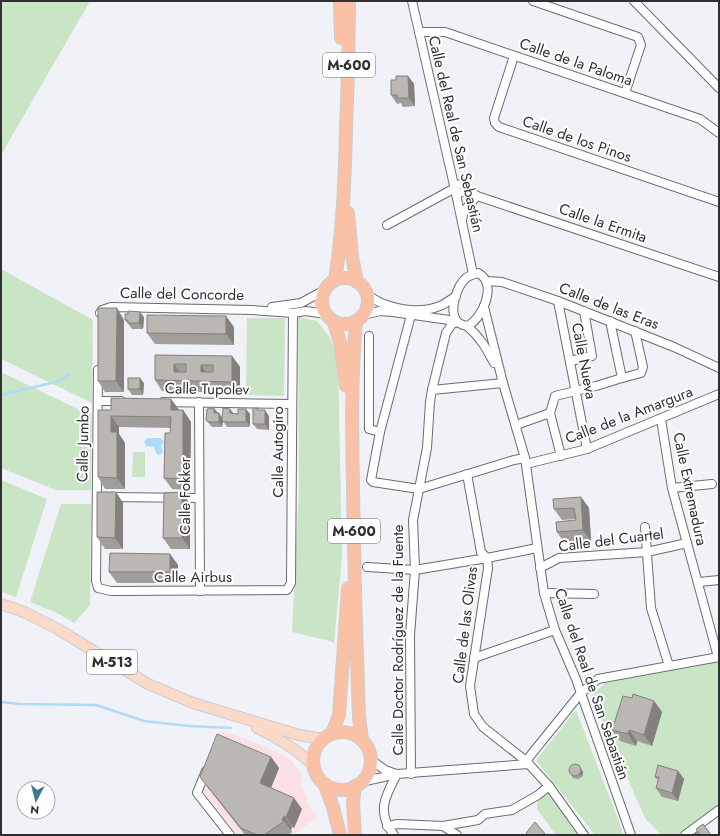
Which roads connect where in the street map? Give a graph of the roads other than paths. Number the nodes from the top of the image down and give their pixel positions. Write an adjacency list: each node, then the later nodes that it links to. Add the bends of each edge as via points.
1 (340, 1): 10 (highway)
2 (349, 1): 10 (highway, M-600)
3 (412, 1): 6 (street, Calle del Real de San Sebastián)
4 (533, 1): 9 (street, via 638,37 641,45)
5 (634, 1): 8 (street)
6 (419, 32): 7 (street, Calle de la Paloma, via 445,32); 12 (street, Calle del Real de San Sebastián)
7 (514, 56): 9 (street, Calle de la Paloma); 17 (street, Calle de los Pinos, via 494,118 495,124 499,127)
8 (719, 88)
9 (625, 93): 11 (street, Calle de la Paloma, via 700,119)
10 (346, 129): 13 (highway, M-600)
11 (719, 133)
12 (451, 172): 14 (street, Calle la Ermita); 15 (street, Calle del Real de San Sebastián)
13 (345, 174): 22 (highway, M-600); 24 (highway, M-600, via 352,256)
14 (462, 184): 15 (street, via 457,185); 16 (street, Calle la Ermita)
15 (456, 194): 16 (street, Calle la Ermita, via 465,191); 18 (street, Calle del Real de San Sebastián); 19 (street)
16 (475, 194): 18 (street, via 464,211); 21 (street, Calle la Ermita)
17 (719, 202)
18 (462, 221): 20 (street, Calle del Real de San Sebastián)
19 (387, 225)
20 (472, 274): 23 (street, Calle de las Eras, via 478,273); 27 (street, via 464,281)
21 (719, 277)
22 (335, 280): 24 (highway, via 342,278); 25 (highway)
23 (487, 280): 28 (street, Calle de las Eras, via 502,282); 29 (street)
24 (358, 282): 26 (highway, M-600)
25 (324, 291): 30 (street, Calle del Concorde, via 301,303); 33 (highway, via 321,299)
26 (367, 295): 27 (street, via 384,304 418,310 435,308); 35 (highway, M-600, via 367,308)
27 (456, 296): 36 (street, via 454,308)
28 (558, 301): 31 (street, Calle de las Eras); 43 (street, Calle Nueva)
29 (484, 307): 40 (street, via 474,322); 47 (street, Calle del Real de San Sebastián)
30 (252, 310): 32 (street, Calle del Concorde); 39 (street, Calle del Concorde, via 111,307 102,310)
31 (584, 311): 38 (street, Calle de las Eras); 43 (street, via 592,356)
32 (293, 313): 33 (street, Calle del Concorde, via 306,311); 55 (street, Calle Autogiro)
33 (325, 314): 37 (highway)
34 (411, 315): 35 (street, via 380,311); 36 (street); 59 (street)
35 (360, 318): 37 (highway, via 349,324); 92 (highway, M-600, via 352,377 359,717)
36 (457, 321): 40 (street); 48 (street, Calle Doctor Rodríguez de la Fuente, via 446,332)
37 (334, 322): 91 (highway, M-600, via 346,384 350,540 339,715)
38 (610, 322): 41 (street, Calle de las Eras); 46 (street)
39 (99, 324)
40 (467, 326): 47 (street, Calle del Real de San Sebastián, via 484,343)
41 (635, 331): 45 (street, Calle de las Eras); 46 (street, via 643,367 641,373)
42 (369, 336): 59 (street, via 368,429)
43 (570, 361): 49 (street, Calle Nueva)
44 (98, 362): 51 (street, Calle Jumbo)
45 (719, 368)
46 (622, 378): 49 (street)
47 (502, 380): 48 (street); 58 (street, Calle del Real de San Sebastián)
48 (432, 390): 66 (street, Calle Doctor Rodríguez de la Fuente, via 427,448)
49 (576, 390): 56 (street, via 555,396); 60 (street, Calle Nueva)
50 (719, 394): 57 (street, Calle de la Amargura)
51 (98, 401): 52 (street); 67 (street, Calle Jumbo)
52 (132, 401)
53 (155, 402): 54 (street, Calle Tupolev)
54 (199, 402): 55 (street, Calle Tupolev); 68 (street, Calle Fokker)
55 (292, 404): 80 (street, Calle Autogiro, via 291,582)
56 (550, 413): 58 (street); 61 (street)
57 (661, 419): 60 (street, Calle de la Amargura); 65 (street, Calle Extremadura)
58 (516, 425): 62 (street, Calle del Real de San Sebastián)
59 (380, 432): 66 (street, Calle de la Amargura, via 370,480)
60 (587, 449): 61 (street, Calle de la Amargura)
61 (561, 456): 62 (street, Calle de la Amargura)
62 (525, 461): 63 (street, Calle de la Amargura, via 514,460); 71 (street, Calle del Real de San Sebastián)
63 (467, 474): 66 (street, Calle de la Amargura); 73 (street, Calle de las Olivas, via 481,552)
64 (712, 484): 65 (street)
65 (672, 488): 70 (street, Calle Extremadura)
66 (419, 489): 76 (street, Calle Doctor Rodríguez de la Fuente, via 413,520)
67 (97, 497): 68 (street); 79 (street, Calle Jumbo)
68 (199, 498): 81 (street, Calle Fokker)
69 (645, 527): 72 (street)
70 (687, 543): 72 (street, Calle del Cuartel); 78 (street, Calle Extremadura)
71 (537, 548): 73 (street); 75 (street, Calle del Real de San Sebastián)
72 (647, 552): 75 (street, Calle del Cuartel, via 559,558); 88 (street, via 651,608)
73 (487, 558): 76 (street); 87 (street, Calle de las Olivas, via 488,568)
74 (367, 567): 76 (street)
75 (540, 568): 82 (street, Calle del Real de San Sebastián)
76 (415, 570): 98 (street, Calle Doctor Rodríguez de la Fuente, via 410,635)
77 (719, 580): 78 (street)
78 (699, 582): 86 (street, Calle Extremadura)
79 (98, 588): 81 (street, Calle Airbus, via 111,591)
80 (287, 590): 81 (street, Calle Airbus)
81 (200, 591)
82 (544, 593): 83 (street); 85 (street, Calle del Real de San Sebastián)
83 (594, 594)
84 (1, 604): 90 (main road, M-513, via 56,628 148,684 193,703)
85 (555, 630): 87 (street); 89 (street, Calle del Real de San Sebastián)
86 (719, 657): 88 (street)
87 (474, 658): 94 (street, Calle de las Olivas, via 470,686 474,714 483,727)
88 (669, 666): 89 (street, via 598,679)
89 (580, 694): 94 (street); 111 (street, Calle del Real de San Sebastián)
90 (226, 713): 91 (main road, M-513, via 299,735); 96 (main road, M-513, via 279,738)
91 (328, 736): 92 (highway, via 342,732 353,734); 96 (highway, M-600, via 315,750)
92 (362, 740): 93 (highway, M-600)
93 (370, 759): 97 (street, via 385,770); 100 (highway, via 368,771)
94 (527, 762): 98 (street); 101 (street, Calle de las Olivas)
95 (209, 765): 105 (street, via 197,793)
96 (313, 765): 99 (highway)
97 (397, 774): 98 (street); 100 (street); 103 (street, via 386,793 383,810)
98 (411, 774)
99 (324, 784): 100 (highway, via 344,789); 106 (highway)
100 (358, 784): 107 (highway, via 353,802)
101 (549, 786): 104 (street, via 512,810 485,814 478,820); 110 (street, Calle de las Olivas)
102 (719, 810): 112 (street)
103 (387, 826): 104 (street); 108 (street)
104 (443, 826): 109 (street)
105 (230, 835)
106 (340, 835)
107 (355, 835)
108 (394, 835)
109 (457, 835)
110 (584, 835)
111 (631, 835)
112 (685, 835)

